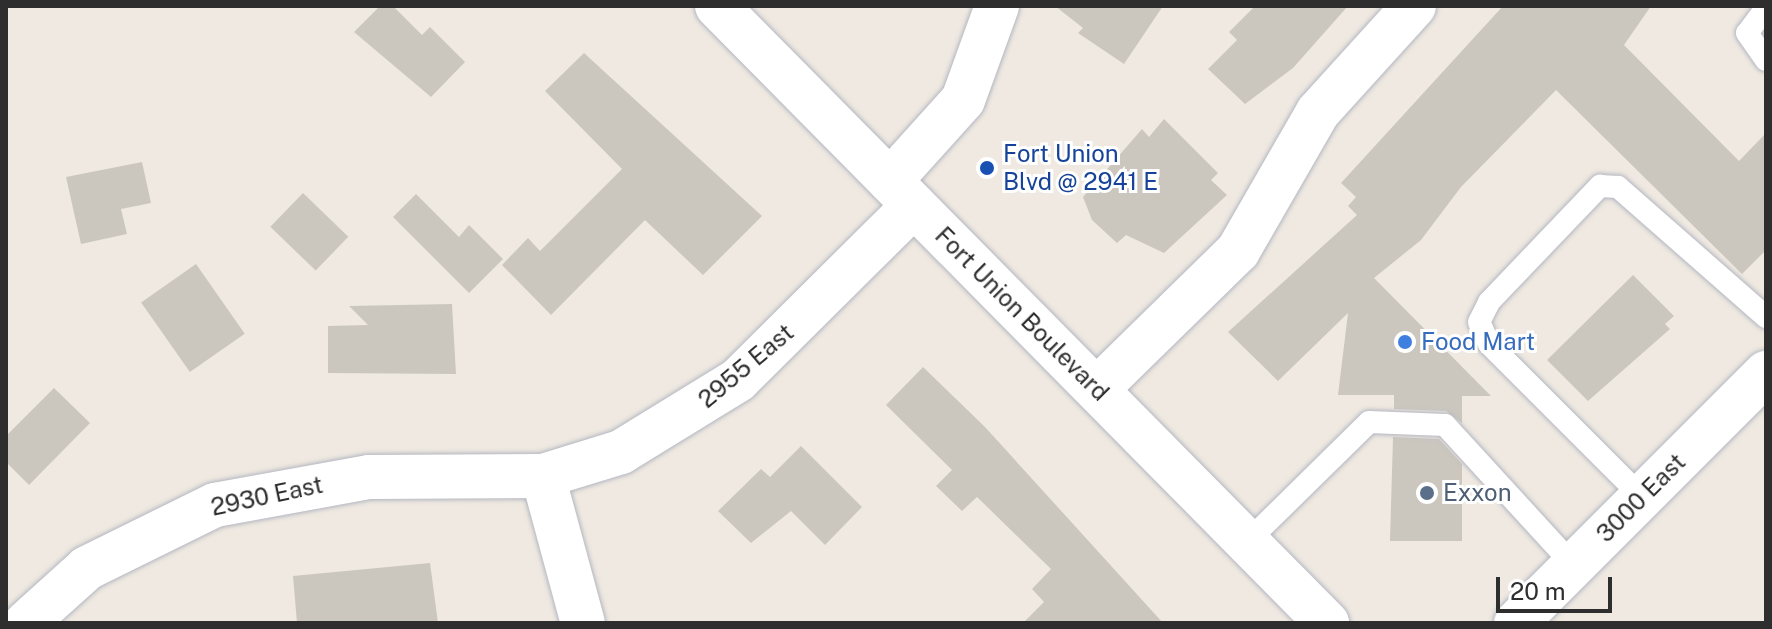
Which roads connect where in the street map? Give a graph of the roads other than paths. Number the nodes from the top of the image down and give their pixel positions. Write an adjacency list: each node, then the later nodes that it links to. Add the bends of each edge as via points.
1 (717, 6): 6 (street, Fort Union Boulevard)
2 (997, 6): 6 (street, 2955 East, via 963,100)
3 (1414, 6): 9 (street, via 1318,112 1238,251)
4 (1766, 8): 5 (lane, via 1747,33)
5 (1766, 60)
6 (902, 193): 9 (street, Fort Union Boulevard); 10 (street, 2955 East, via 738,380 621,452)
7 (1766, 317): 11 (lane, via 1618,187 1600,186 1489,302 1479,322 1489,344)
8 (1766, 373): 11 (street, 3000 East)
9 (1097, 389): 12 (street, Fort Union Boulevard)
10 (543, 476): 14 (street, 2930 East, via 369,477 215,505 87,568); 15 (street)
11 (1642, 497): 13 (street, 3000 East)
12 (1247, 542): 13 (lane, via 1369,422 1445,425); 16 (street, Fort Union Boulevard)
13 (1574, 566): 17 (street, 3000 East)
14 (26, 623)
15 (583, 623)
16 (1327, 623)
17 (1516, 623)

